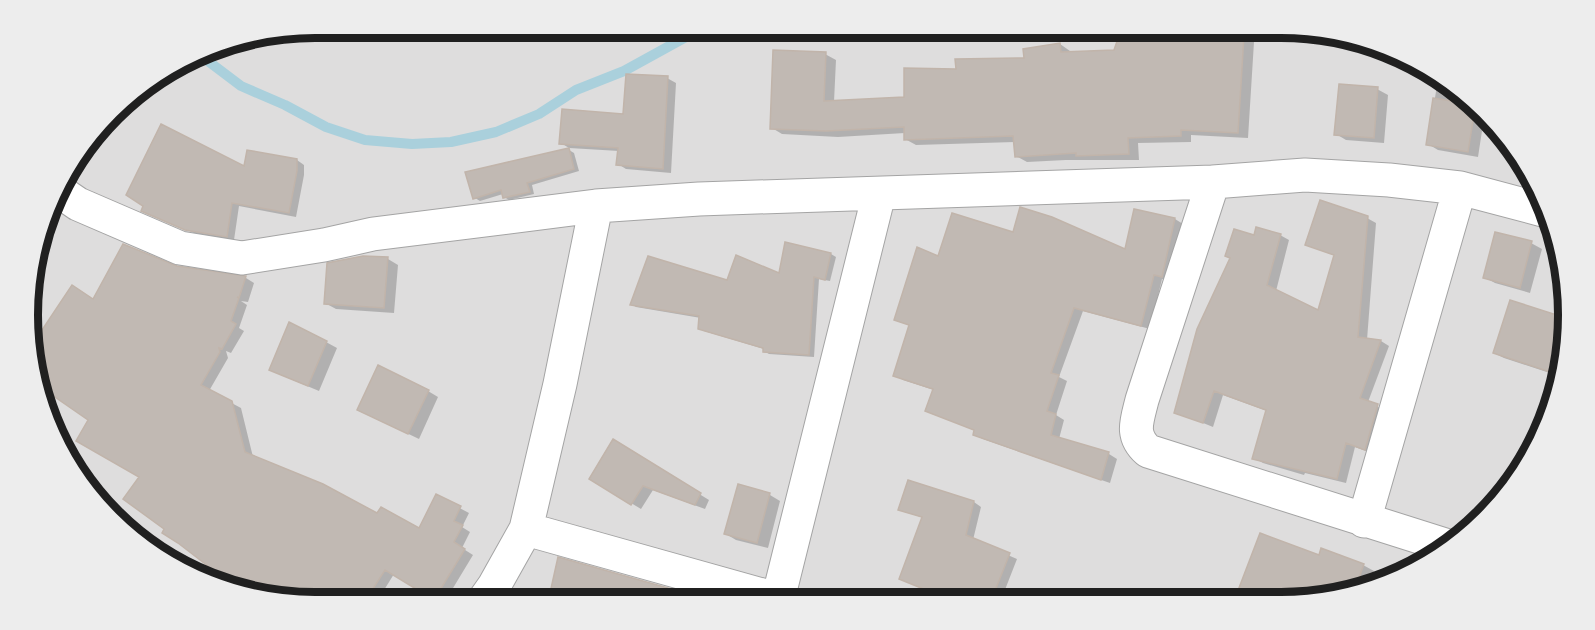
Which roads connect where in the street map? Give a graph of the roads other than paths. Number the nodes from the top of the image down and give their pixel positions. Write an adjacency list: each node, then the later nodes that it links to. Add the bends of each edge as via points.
1 (1213, 182): 2 (street, via 1305,175); 3 (street); 7 (street, via 1142,400 1136,435 1140,444 1148,451)
2 (1460, 188): 6 (street); 7 (street)
3 (879, 194): 5 (street); 12 (street)
4 (65, 195): 5 (street, via 180,248 242,258 373,234)
5 (596, 206): 8 (street)
6 (1536, 208)
7 (1364, 521): 9 (street)
8 (526, 530): 10 (street); 11 (street)
9 (1438, 543)
10 (490, 592)
11 (750, 592)
12 (785, 592)

